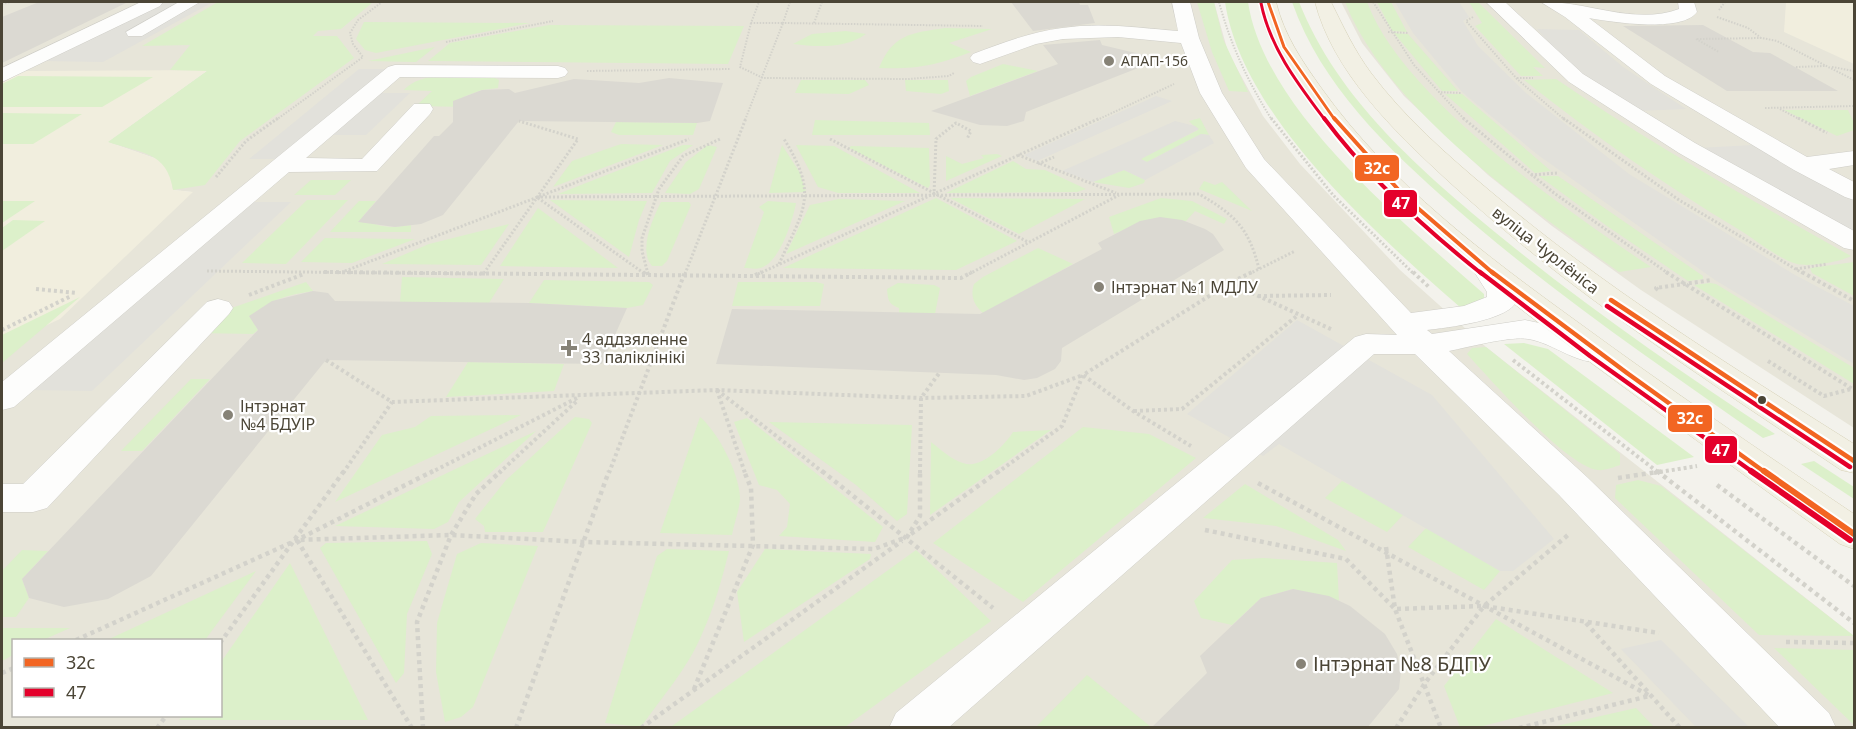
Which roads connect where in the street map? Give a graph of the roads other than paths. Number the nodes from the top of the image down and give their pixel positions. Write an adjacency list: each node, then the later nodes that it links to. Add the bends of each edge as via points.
1 (154, 2): 11 (lane)
2 (191, 2): 10 (lane)
3 (1181, 2): 9 (lane)
4 (1268, 2): 22 (main road, via 1285,49 1314,95 1357,148 1414,207)
5 (1323, 2): 27 (main road, вуліца Чурлёніса, via 1340,41 1361,74 1398,119 1513,226 1587,284)
6 (1495, 2): 21 (lane, via 1576,78 1696,153)
7 (1686, 2): 8 (lane, via 1688,12 1678,17)
8 (1557, 5): 19 (lane, via 1659,80)
9 (1189, 38): 13 (lane, via 1074,32 1023,42); 24 (lane, via 1211,93 1256,163)
10 (114, 44)
11 (46, 54): 12 (lane); 15 (lane)
12 (93, 55)
13 (980, 58)
14 (558, 72): 18 (lane, via 395,71)
15 (2, 76)
16 (423, 109): 18 (lane, via 368,166)
17 (1854, 158): 19 (lane)
18 (284, 165): 26 (lane)
19 (1803, 165): 20 (lane)
20 (1854, 192)
21 (1854, 242)
22 (1490, 273): 24 (lane, via 1502,292 1502,301); 25 (main road)
23 (218, 308): 28 (lane, via 33,498)
24 (1414, 334): 25 (lane, via 1526,329 1552,334); 30 (lane, via 1366,344); 31 (lane, via 1573,486)
25 (1606, 359): 29 (main road)
26 (2, 399)
27 (1854, 462)
28 (2, 498)
29 (1854, 534)
30 (913, 728)
31 (1812, 728)

